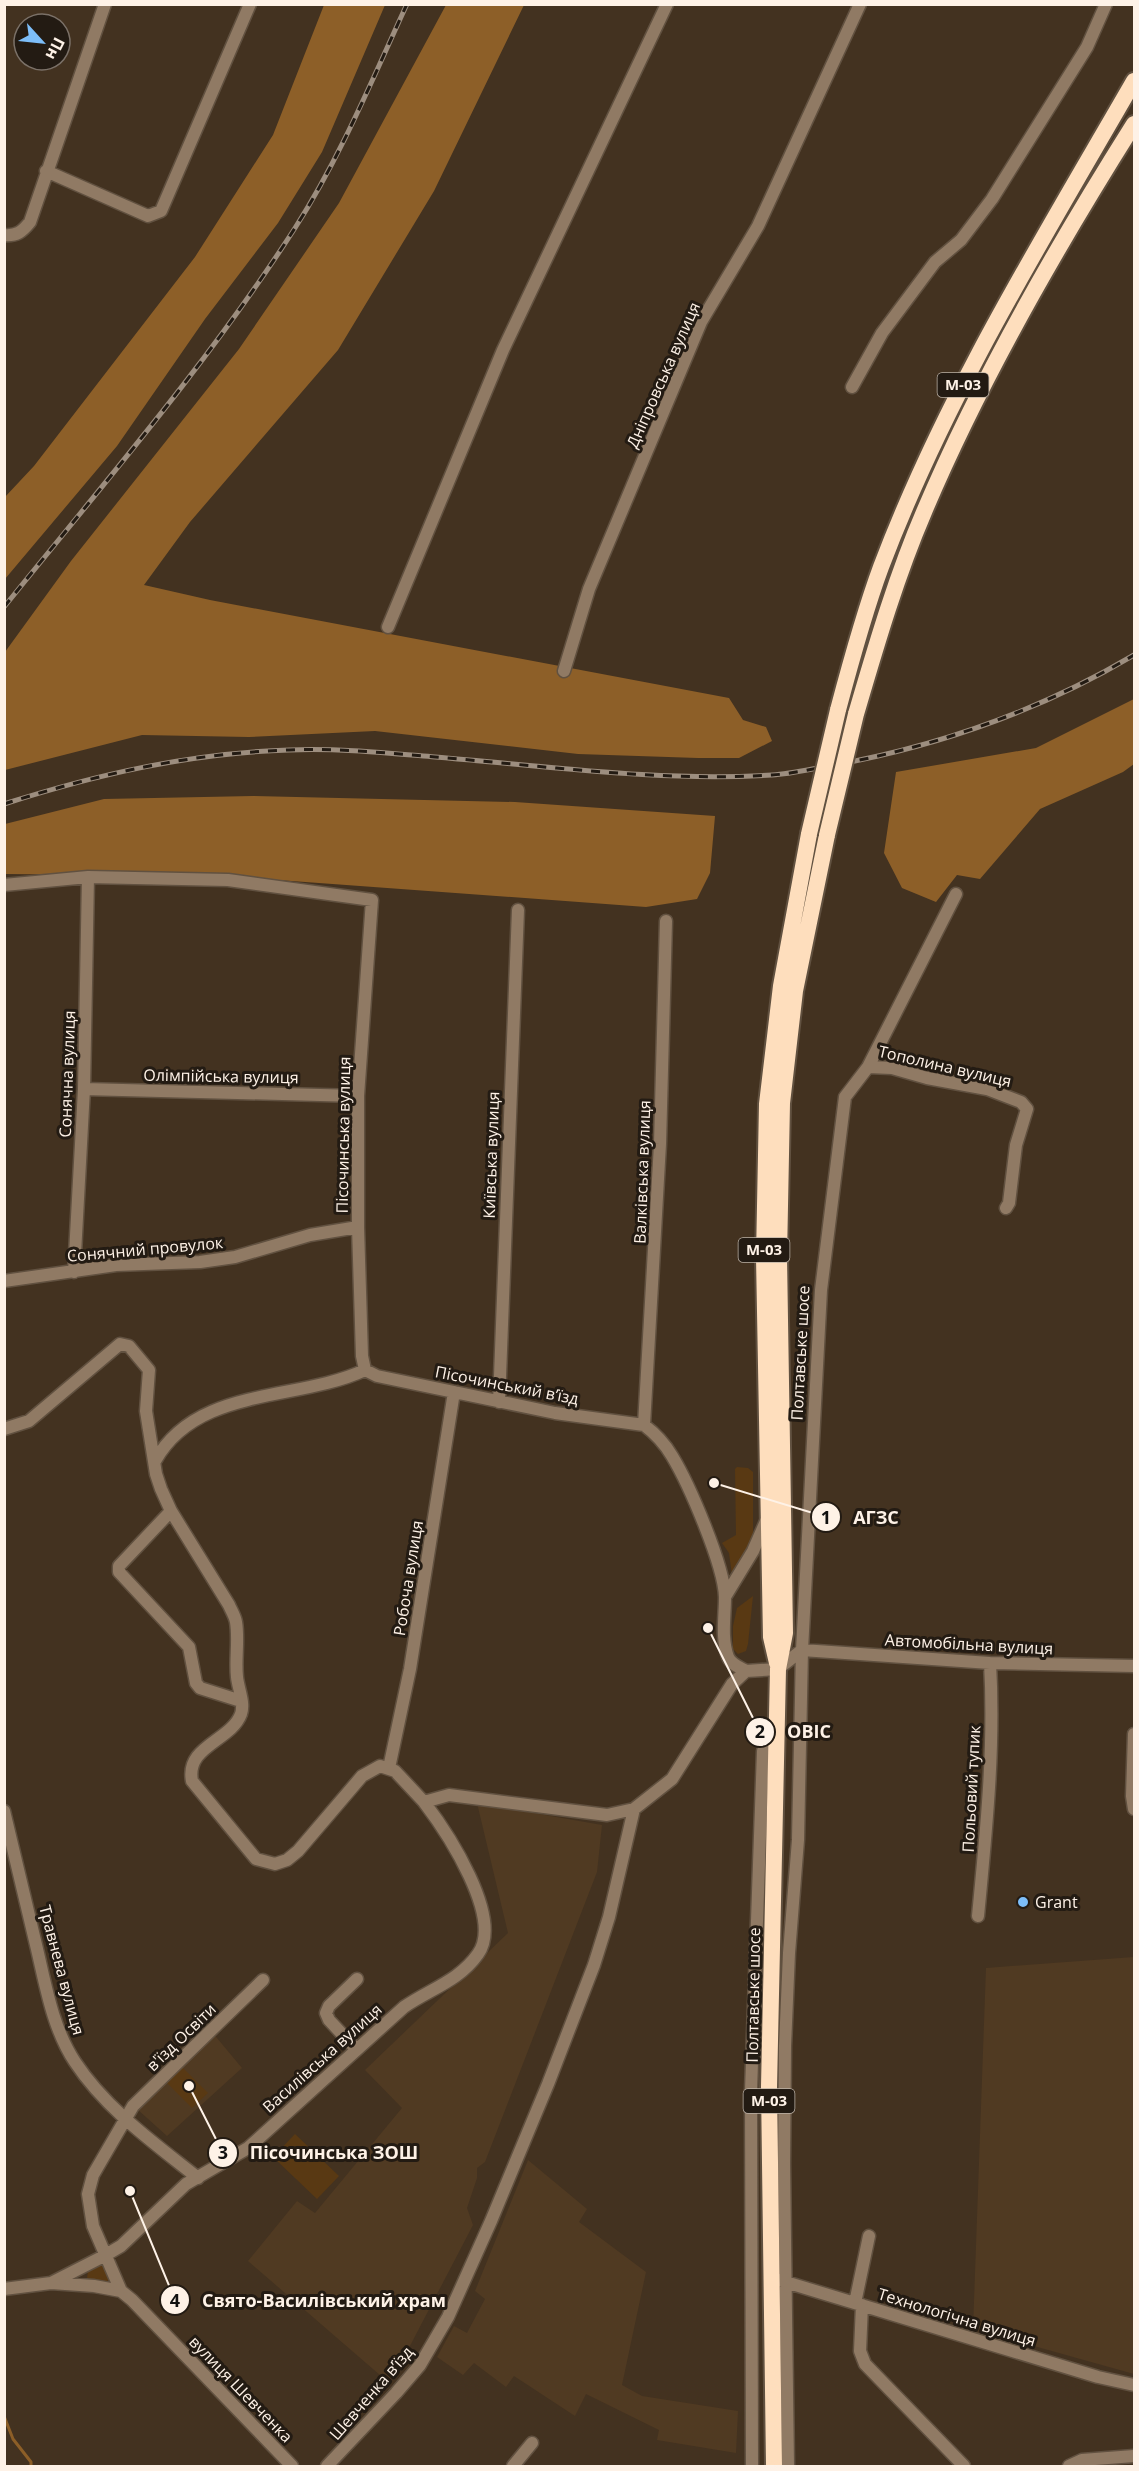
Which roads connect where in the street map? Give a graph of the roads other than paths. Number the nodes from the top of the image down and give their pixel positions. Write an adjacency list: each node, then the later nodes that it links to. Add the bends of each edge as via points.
1 (105, 4): 9 (street)
2 (250, 4): 9 (street, via 161,211 148,216)
3 (667, 4): 12 (street, via 503,350)
4 (860, 4): 13 (street, Дніпровська вулиця, via 758,226 701,322 589,589)
5 (1106, 4): 11 (street, via 1087,47 993,199 961,240 928,271 882,333)
6 (1134, 81): 7 (highway, М-03)
7 (1119, 108): 8 (highway, via 1121,118); 33 (highway, М-03, bridge, via 982,346 941,428 881,567 838,710 809,834 781,986 767,1104 764,1257)
8 (1134, 126): 38 (highway, М-03, bridge, via 1058,251 958,437 924,512 877,640 827,835 795,991 782,1103 779,1257 785,1633)
9 (46, 171): 10 (street, via 30,222 15,236)
10 (4, 235)
11 (852, 387)
12 (388, 627)
13 (564, 670)
14 (88, 877): 15 (street); 20 (street, Сонячна вулиця); 21 (street, Пісочинська вулиця, via 228,880 372,900)
15 (4, 885)
16 (956, 894): 19 (street, Тополина вулиця)
17 (518, 910): 28 (street, Київська вулиця)
18 (666, 921): 29 (street, Валківська вулиця, via 660,1144)
19 (868, 1067): 22 (street, Тополина вулиця, via 892,1068 987,1089 1022,1102 1027,1109 1016,1145); 35 (street, Полтавське шосе, via 845,1097 821,1290)
20 (84, 1089): 21 (street, Олімпійська вулиця); 24 (street, Сонячна вулиця)
21 (358, 1096): 23 (street, Пісочинська вулиця)
22 (1006, 1208)
23 (358, 1227): 24 (street, Сонячний провулок, via 310,1235 235,1257); 26 (street, Пісочинська вулиця)
24 (74, 1272): 25 (street, Сонячний провулок)
25 (4, 1281)
26 (365, 1370): 27 (street, Пісочинський в’їзд); 31 (street, via 329,1383 225,1405 190,1423 161,1450)
27 (454, 1392): 28 (street, Пісочинський в’їзд); 43 (street, Робоча вулиця, via 410,1669)
28 (499, 1402): 29 (street, Пісочинський в’їзд)
29 (644, 1425): 34 (street, via 664,1443 690,1489)
30 (4, 1429): 31 (street, via 29,1421 117,1346 126,1344 149,1370 146,1411)
31 (155, 1461): 32 (street, via 156,1474)
32 (171, 1511): 40 (street, via 236,1622); 40 (street, via 119,1566 119,1572 189,1647 200,1688)
33 (768, 1515): 34 (street, via 753,1551); 38 (highway, М-03, via 771,1637)
34 (725, 1597): 39 (street, via 726,1650 729,1660)
35 (802, 1650): 36 (street, Автомобільна вулиця); 38 (street); 56 (street, Полтавське шосе)
36 (990, 1663): 37 (street, Автомобільна вулиця); 48 (street, Польовий тупик, via 989,1809)
37 (1134, 1666)
38 (778, 1669): 39 (street); 42 (highway, Полтавське шосе / М-03)
39 (746, 1671): 45 (street, via 732,1684 672,1779)
40 (241, 1701): 43 (street, via 241,1714 197,1757 191,1777 249,1853 262,1862 275,1864 287,1860 363,1776 377,1767)
41 (1134, 1734): 46 (street)
42 (777, 1735): 56 (highway, Полтавське шосе / М-03, via 769,2087); 67 (street, via 763,1751 751,2091)
43 (389, 1768): 44 (street, Василівська вулиця)
44 (424, 1802): 45 (street, via 449,1795 607,1815); 51 (street, Василівська вулиця, via 472,1879 486,1931 484,1942 460,1974 404,2007)
45 (634, 1809): 65 (street, Шевченка в’їзд, via 594,1965 548,2084 448,2317 420,2365)
46 (1134, 1809)
47 (4, 1811): 52 (street, Травнева вулиця, via 60,2034 83,2073)
48 (978, 1916)
49 (357, 1979): 51 (street, via 326,2013)
50 (263, 1980): 52 (street, в'їзд Освіти)
51 (356, 2049): 53 (street, Василівська вулиця, via 248,2148)
52 (124, 2119): 53 (street, Травнева вулиця); 55 (street, via 88,2187 88,2207)
53 (198, 2178): 55 (street, Василівська вулиця, via 186,2184 137,2232)
54 (869, 2236): 60 (street)
55 (104, 2256): 57 (street, Василівська вулиця); 59 (street)
56 (779, 2280): 60 (street, Технологічна вулиця); 68 (highway, Полтавське шосе / М-03); 69 (street, Полтавське шосе)
57 (51, 2283): 58 (street); 59 (street)
58 (4, 2289)
59 (121, 2291): 64 (street, вулиця Шевченка)
60 (858, 2304): 61 (street, Технологічна вулиця); 70 (street, via 860,2351 865,2364)
61 (1134, 2385)
62 (532, 2442): 66 (street)
63 (1134, 2456): 71 (street, via 1082,2460)
64 (292, 2466)
65 (327, 2466)
66 (513, 2466)
67 (752, 2466)
68 (774, 2466)
69 (788, 2466)
70 (964, 2466)
71 (1069, 2466)

